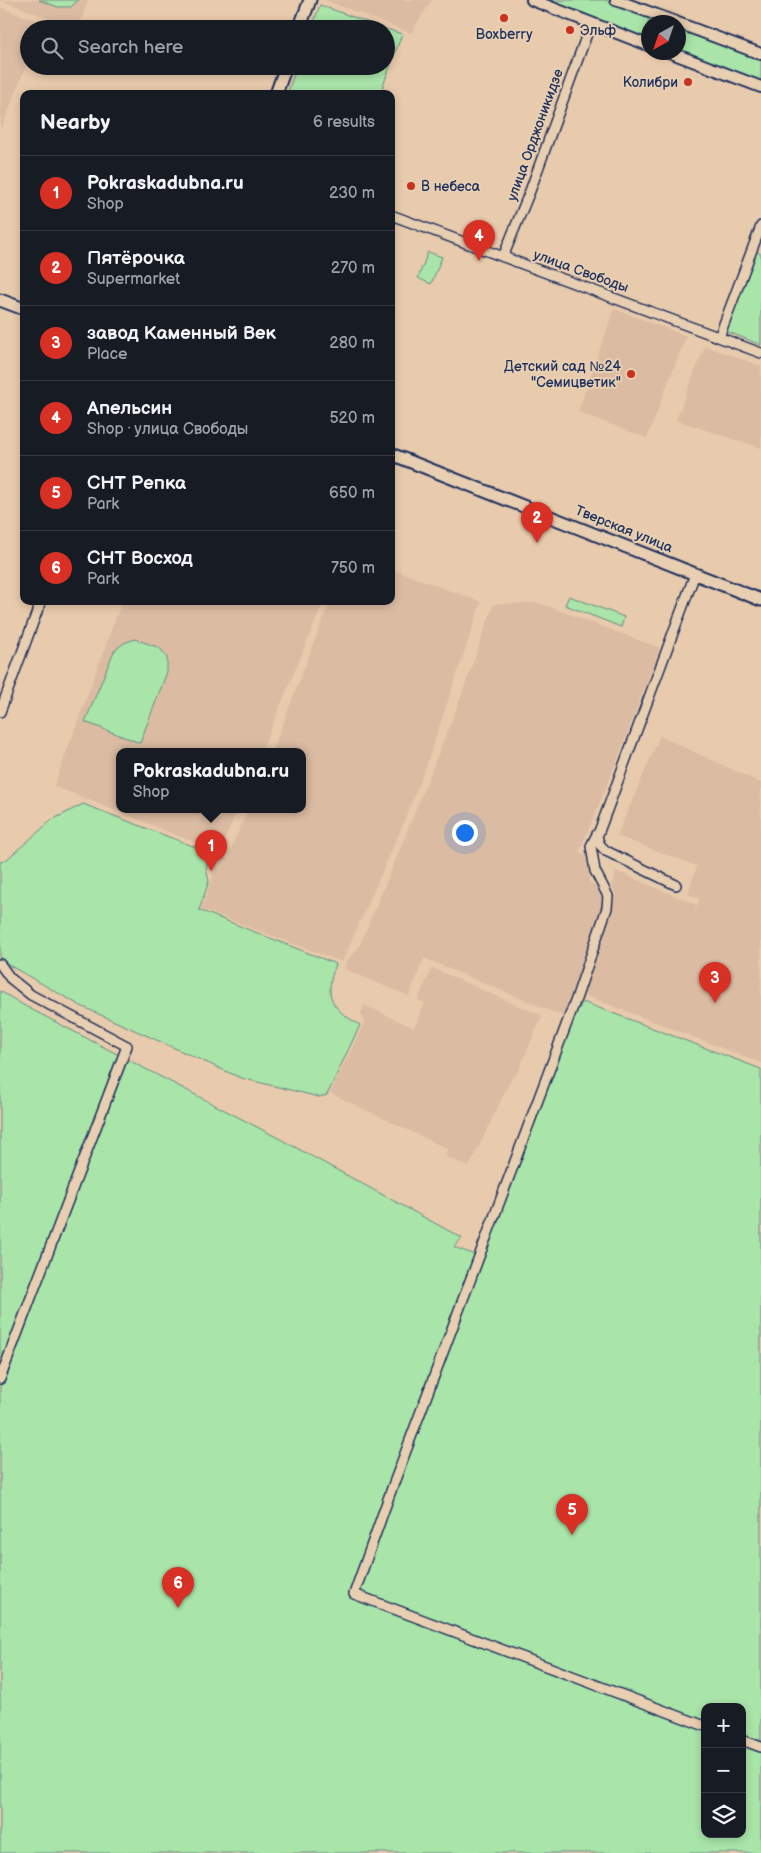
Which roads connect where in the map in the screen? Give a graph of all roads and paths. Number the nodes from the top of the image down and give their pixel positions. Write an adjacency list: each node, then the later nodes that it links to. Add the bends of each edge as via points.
1 (310, 0): 5 (main road)
2 (532, 0): 6 (street)
3 (616, 0): 4 (street)
4 (656, 15)
5 (302, 20)
6 (591, 23): 8 (street); 16 (street, улица Орджоникидзе)
7 (686, 26): 9 (street)
8 (641, 41)
9 (761, 54)
10 (686, 58): 12 (street)
11 (283, 75): 13 (main road)
12 (761, 87)
13 (277, 90)
14 (395, 216): 16 (street, улица Свободы)
15 (761, 226): 19 (street)
16 (504, 256): 19 (street, улица Свободы)
17 (0, 300): 18 (main road)
18 (20, 308)
19 (719, 337): 20 (street, улица Свободы)
20 (761, 353)
21 (395, 456): 22 (main road, Тверская улица)
22 (695, 574): 23 (main road, Тверская улица); 26 (street)
23 (761, 600)
24 (40, 605): 25 (street)
25 (0, 712)
26 (597, 834): 27 (street, via 598,842 606,851); 30 (street, via 591,846 595,871 608,896 607,908 354,1594)
27 (676, 885)
28 (0, 964): 29 (street, via 10,978 31,995 127,1046)
29 (0, 1380)
30 (701, 1724)
31 (746, 1741): 32 (street)
32 (761, 1747)

